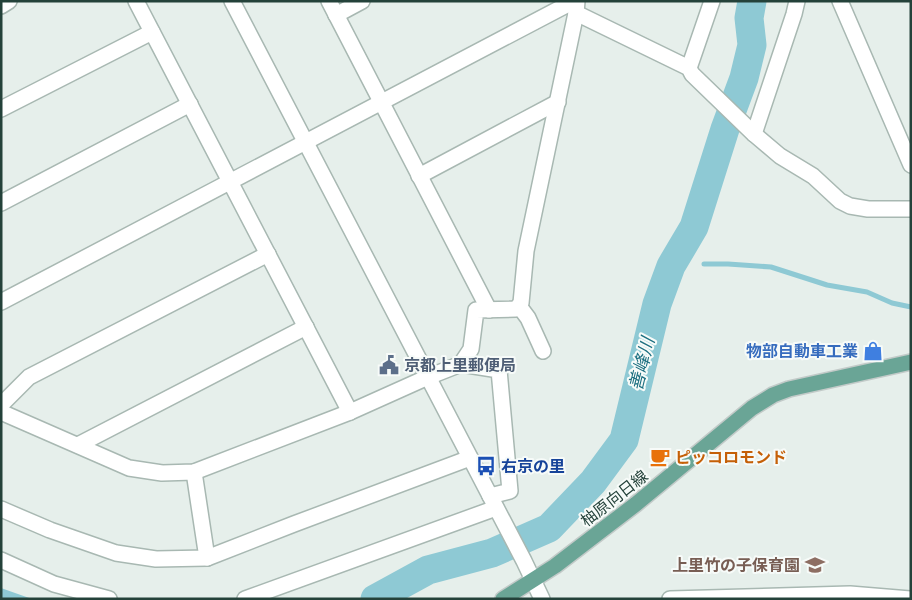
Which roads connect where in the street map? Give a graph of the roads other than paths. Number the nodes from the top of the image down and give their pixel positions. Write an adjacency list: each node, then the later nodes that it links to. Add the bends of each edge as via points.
1 (10, 1): 10 (street)
2 (136, 1): 12 (street)
3 (232, 1): 19 (street)
4 (329, 1): 11 (street)
5 (362, 1): 11 (street)
6 (712, 1): 13 (street)
7 (797, 1): 18 (street)
8 (840, 1): 20 (street)
9 (576, 5): 13 (street); 14 (street); 15 (street)
10 (1, 6)
11 (336, 15): 14 (street)
12 (152, 32): 16 (street); 17 (street)
13 (691, 71): 18 (street)
14 (381, 102): 19 (street); 21 (street)
15 (558, 102): 21 (street); 27 (street, via 526,251)
16 (190, 104): 22 (street); 23 (street)
17 (1, 109)
18 (754, 134): 24 (street, via 850,206)
19 (306, 142): 22 (street); 33 (street)
20 (911, 165)
21 (419, 176): 28 (street)
22 (230, 182): 25 (street); 26 (street)
23 (1, 203)
24 (911, 209)
25 (268, 254): 29 (street); 34 (street, via 29,377)
26 (1, 302)
27 (519, 306): 28 (street, via 516,309); 30 (street)
28 (489, 310): 32 (street, via 476,310 471,349)
29 (306, 327): 36 (street); 37 (street)
30 (543, 351)
31 (911, 362): 44 (main road, 柚原向日線, via 789,389 761,401 636,504)
32 (461, 364): 33 (street); 40 (street, via 499,370 510,491)
33 (428, 377): 36 (street); 38 (street)
34 (1, 405)
35 (1, 412): 37 (street)
36 (350, 412): 39 (street)
37 (78, 445): 39 (street, via 129,468 162,473)
38 (470, 458): 40 (street); 42 (street)
39 (194, 472): 42 (street)
40 (493, 503): 44 (street); 46 (street)
41 (1, 509): 42 (street, via 116,553 156,559)
42 (207, 558)
43 (1, 560): 45 (street, via 54,584)
44 (533, 579): 47 (main road, 柚原向日線); 48 (street)
45 (109, 599)
46 (245, 599)
47 (503, 599)
48 (542, 599)
49 (670, 599): 50 (street, via 850,594)
50 (910, 599)

